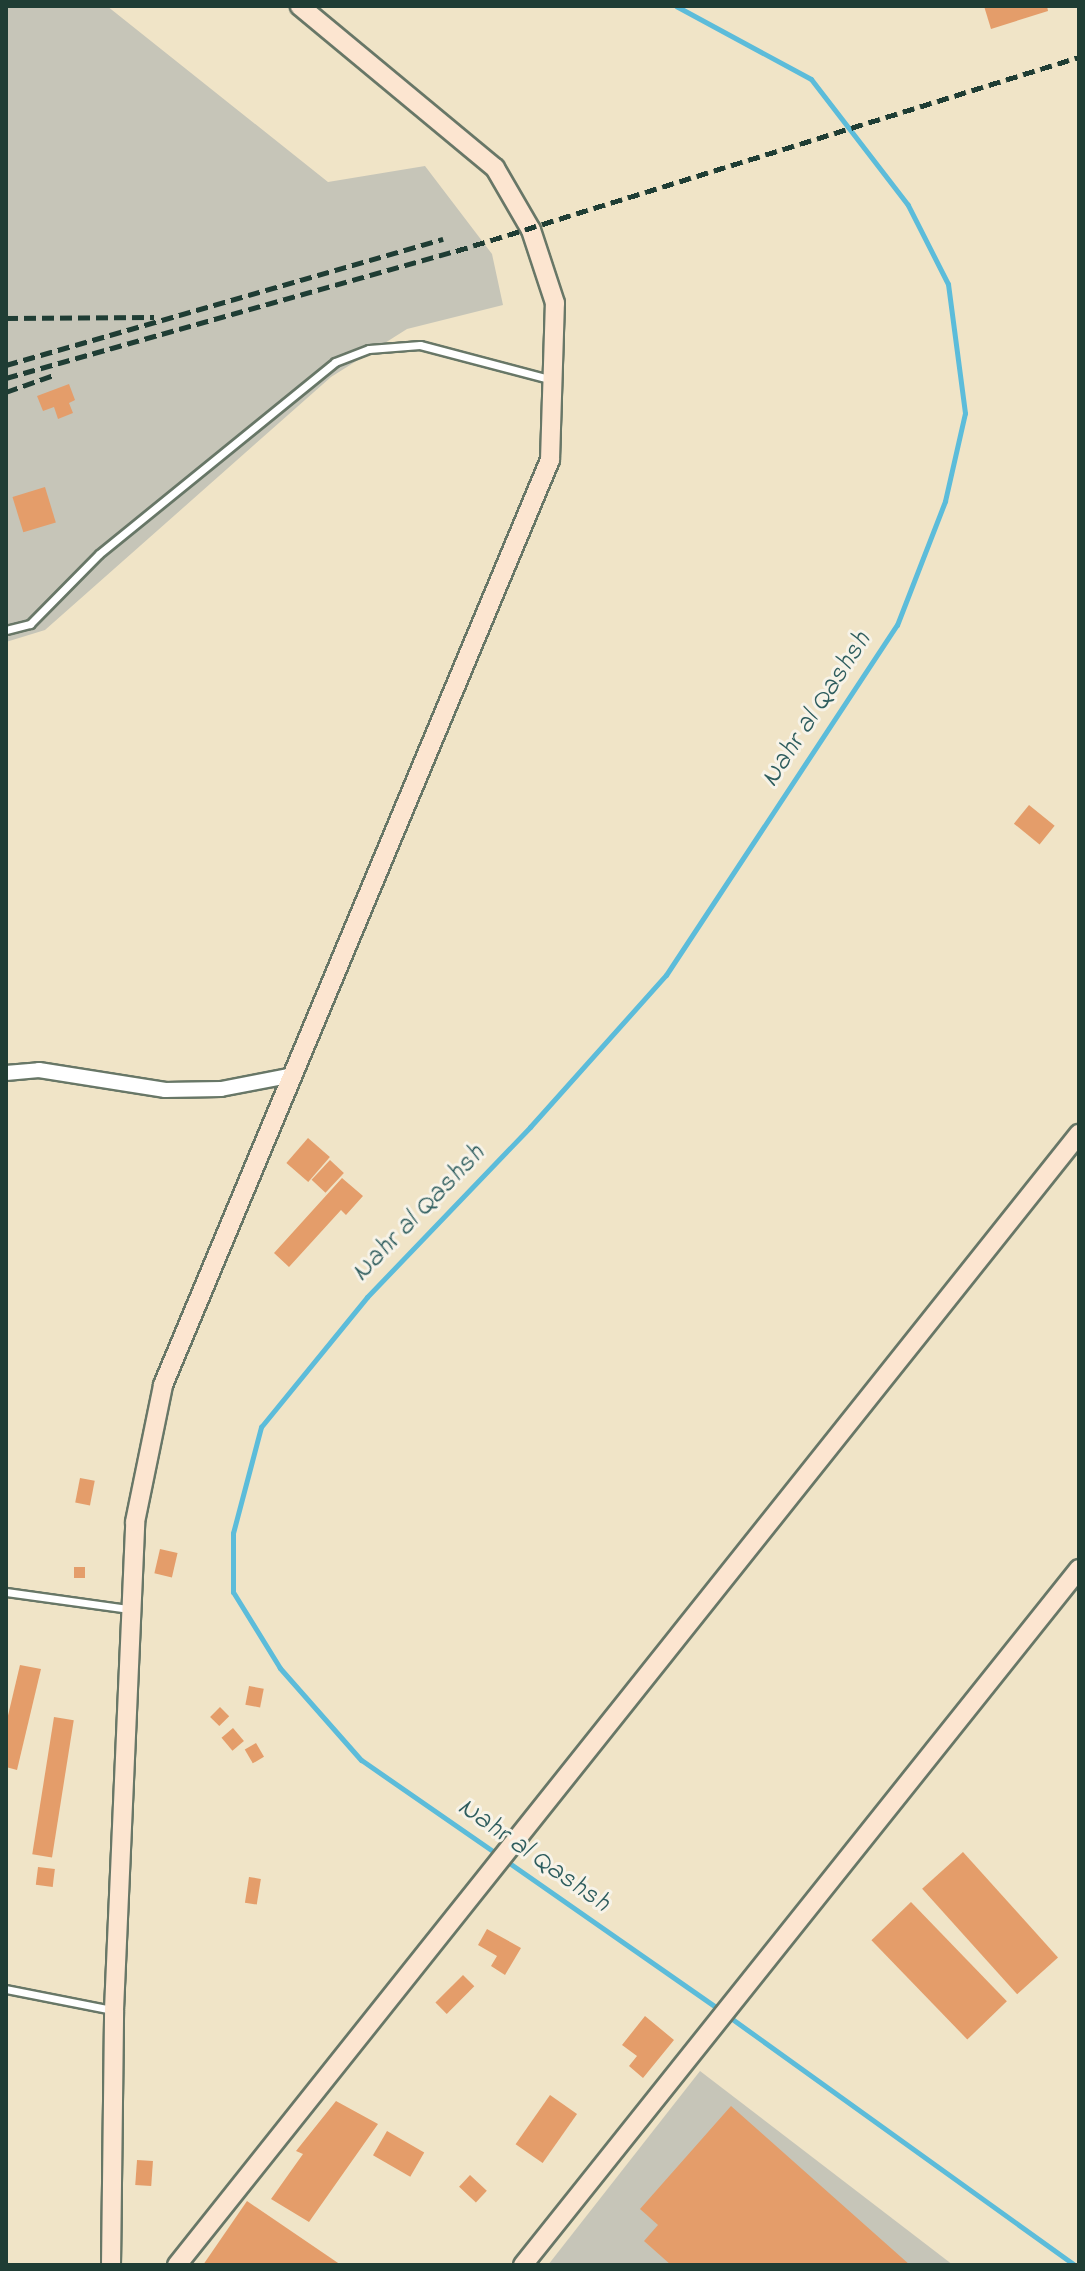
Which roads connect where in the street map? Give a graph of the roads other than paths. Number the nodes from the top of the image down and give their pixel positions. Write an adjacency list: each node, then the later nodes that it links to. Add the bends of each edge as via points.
1 (300, 6): 2 (street, via 495,168 531,230 555,303)
2 (555, 380): 3 (lane, via 420,345 369,349 335,362 99,554 30,624); 5 (street, via 550,460)
3 (6, 630)
4 (6, 1073): 5 (street, via 39,1070 165,1090 221,1089)
5 (288, 1076): 9 (street, via 163,1385 135,1522)
6 (1079, 1134): 13 (street)
7 (1079, 1569): 14 (street)
8 (6, 1592): 9 (lane)
9 (131, 1609): 11 (street)
10 (6, 1989): 11 (lane)
11 (114, 2010): 12 (street)
12 (111, 2265)
13 (177, 2265)
14 (523, 2265)

